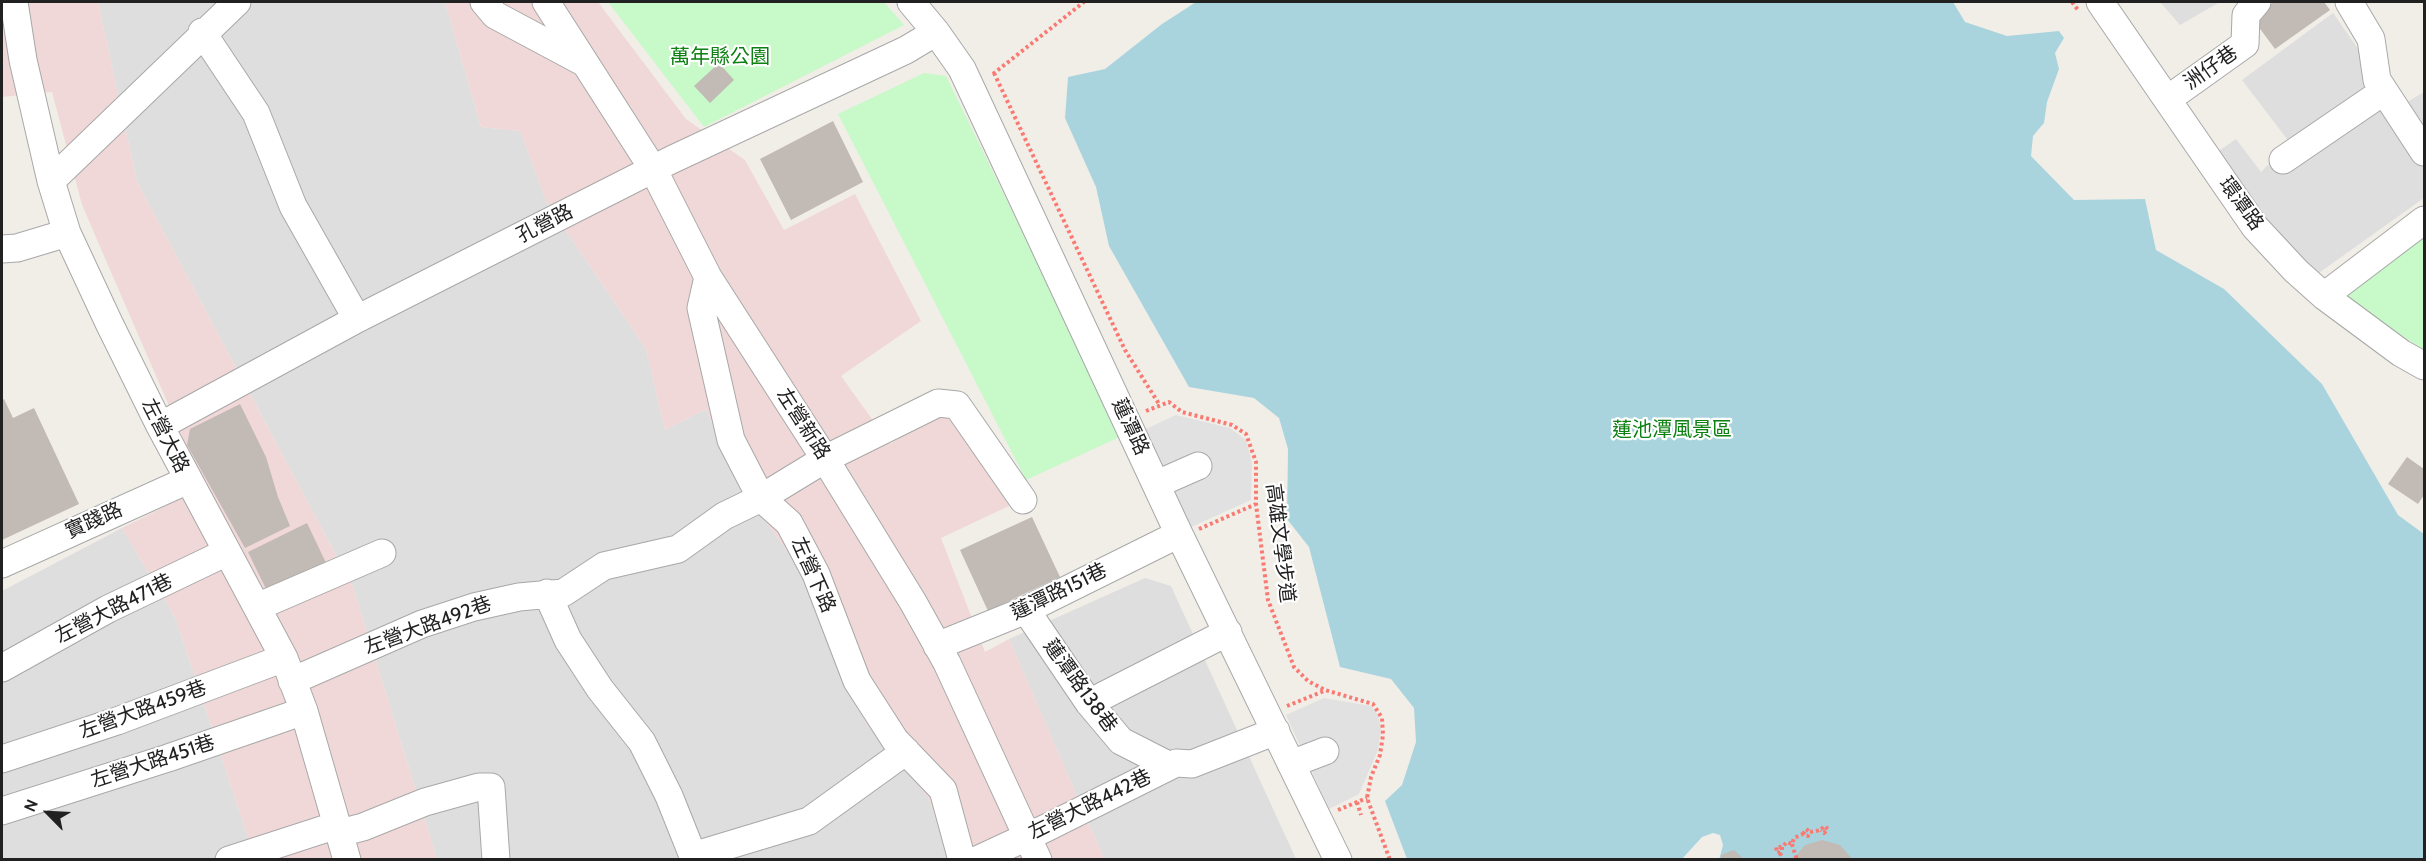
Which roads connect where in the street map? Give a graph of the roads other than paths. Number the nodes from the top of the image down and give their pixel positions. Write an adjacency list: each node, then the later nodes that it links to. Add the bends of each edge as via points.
1 (14, 2): 17 (street, 左營大路)
2 (237, 2): 9 (street)
3 (484, 2): 11 (street, via 495,15)
4 (546, 2): 11 (street, 左營新路)
5 (910, 2): 10 (street, 蓮潭路)
6 (2100, 2): 13 (street, 環潭路)
7 (2257, 2): 13 (street, 洲仔巷, via 2246,15 2245,44)
8 (2349, 2): 12 (street, via 2371,39 2377,80)
9 (202, 32): 17 (street); 23 (street, via 256,113 293,206)
10 (936, 32): 16 (street, 孔營路, via 906,50); 29 (street, 蓮潭路, via 962,69)
11 (584, 62): 16 (street, 左營新路)
12 (2384, 92): 14 (street); 15 (street)
13 (2168, 99): 22 (street, 環潭路, via 2256,227)
14 (2424, 152)
15 (2283, 160)
16 (653, 170): 21 (street, 左營新路); 23 (street, 孔營路)
17 (51, 181): 19 (street, 左營大路)
18 (2424, 220): 22 (street)
19 (67, 232): 20 (street); 25 (street, 左營大路)
20 (2, 249)
21 (708, 277): 26 (street, 左營新路); 30 (street, 左營下路, via 701,308 731,440)
22 (2324, 296): 24 (street, 環潭路)
23 (357, 319): 25 (street, 孔營路)
24 (2424, 366)
25 (160, 426): 28 (street, 左營大路)
26 (825, 459): 30 (street, 左營大路492巷); 31 (street, 左營大路492巷, via 938,403 957,405); 40 (street, 左營新路)
27 (1198, 466): 29 (street)
28 (188, 480): 33 (street, 左營大路); 35 (street, 實踐路)
29 (1157, 484): 32 (street, 蓮潭路)
30 (761, 498): 36 (street, 左營大路492巷, via 724,516 678,549 604,566 563,593); 46 (street, 左營下路, via 789,523 816,574 857,681)
31 (1023, 501)
32 (1188, 532): 38 (street, 蓮潭路151巷); 39 (street, 蓮潭路)
33 (227, 552): 37 (street, 左營大路); 41 (street, 左營大路471巷, via 108,609)
34 (382, 553): 37 (street)
35 (2, 564)
36 (547, 593): 42 (street, 左營大路492巷, via 496,601); 46 (street, via 568,640 642,742 693,856 809,822)
37 (257, 607): 42 (street, 左營大路)
38 (1026, 610): 40 (street, 蓮潭路151巷); 43 (street, 蓮潭路138巷)
39 (1228, 632): 43 (street); 45 (street, 蓮潭路)
40 (936, 646): 53 (street, 左營新路)
41 (2, 668)
42 (288, 670): 44 (street, 左營大路); 48 (street, 左營大路459巷)
43 (1089, 703): 50 (street, 蓮潭路138巷, via 1121,741)
44 (304, 711): 51 (street, 左營大路451巷); 52 (street, 左營大路)
45 (1279, 720): 49 (street, 蓮潭路); 50 (street, via 1192,764)
46 (906, 751): 57 (street, 左營下路, via 943,790)
47 (1325, 751): 49 (street)
48 (2, 759)
49 (1291, 764): 60 (street, 蓮潭路)
50 (1170, 766): 53 (street, 左營大路442巷)
51 (2, 811)
52 (338, 829): 54 (street); 55 (street, 左營大路); 56 (street, via 363,827 425,802 479,787 491,788)
53 (1027, 835): 58 (street, 左營大路442巷); 59 (street, 左營新路)
54 (229, 860)
55 (347, 860)
56 (496, 860)
57 (962, 860)
58 (978, 860)
59 (1038, 860)
60 (1338, 860)

